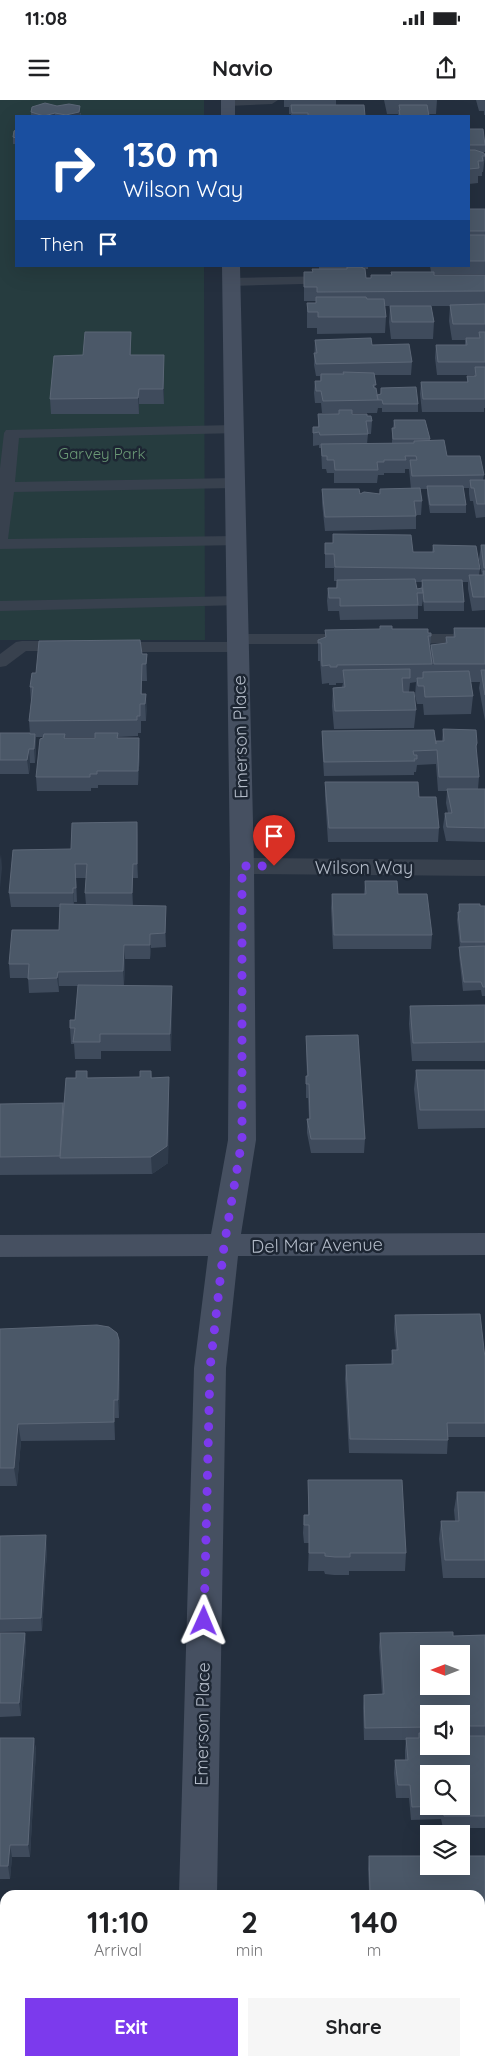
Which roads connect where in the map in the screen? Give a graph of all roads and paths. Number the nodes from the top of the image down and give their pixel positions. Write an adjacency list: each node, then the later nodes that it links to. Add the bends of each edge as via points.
1 (272, 100): 2 (lane)
2 (228, 106)
3 (231, 274): 4 (lane); 5 (street, Emerson Place)
4 (350, 279)
5 (234, 430): 6 (street, Emerson Place); 7 (lane, via 12,433)
6 (235, 483): 7 (lane); 9 (street, Emerson Place)
7 (6, 487): 8 (lane)
8 (0, 539)
9 (236, 541): 10 (lane); 11 (street, Emerson Place)
10 (0, 544)
11 (237, 601): 12 (lane); 16 (street, Emerson Place)
12 (0, 606)
13 (368, 639): 16 (lane)
14 (388, 639): 15 (lane)
15 (485, 639)
16 (238, 643): 17 (lane, via 22,646); 18 (street, Emerson Place)
17 (0, 662)
18 (242, 866): 19 (street, Wilson Way); 22 (street, Emerson Place, via 242,1140)
19 (485, 868)
20 (485, 1244): 22 (street, Del Mar Avenue)
21 (0, 1246): 22 (street, Del Mar Avenue)
22 (224, 1246): 23 (street, Emerson Place, via 210,1368)
23 (198, 1890)

